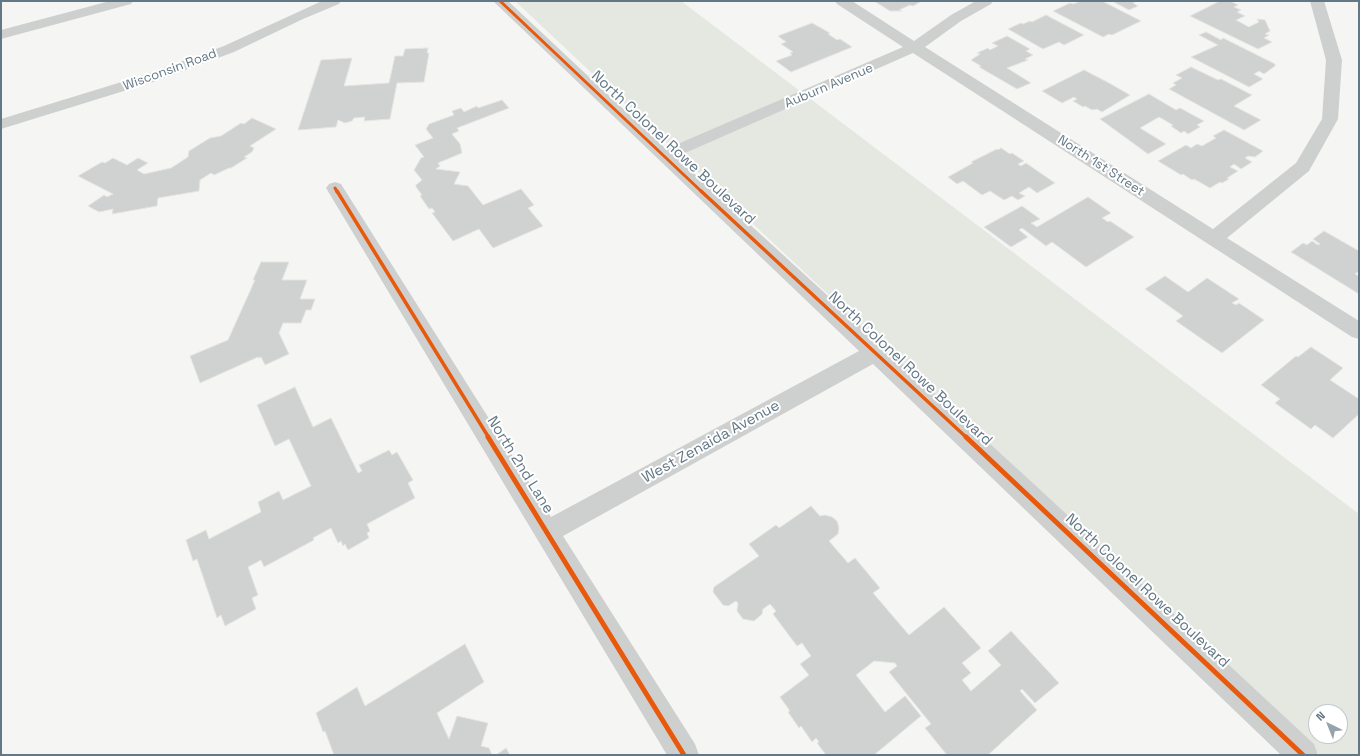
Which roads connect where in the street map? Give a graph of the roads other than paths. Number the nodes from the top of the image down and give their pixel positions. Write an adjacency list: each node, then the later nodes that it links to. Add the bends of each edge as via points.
1 (126, 1): 7 (street)
2 (334, 1): 9 (street, Wisconsin Road, via 294,11 228,49 147,79)
3 (500, 1): 10 (street, North Colonel Rowe Boulevard)
4 (842, 1): 8 (street, North 1st Street)
5 (986, 1): 8 (street, Auburn Avenue, via 956,18)
6 (1317, 1): 12 (street, via 1334,60 1330,119 1303,167)
7 (1, 35)
8 (915, 47): 10 (street, Auburn Avenue, via 863,72); 12 (street, North 1st Street)
9 (1, 124)
10 (664, 156): 14 (street, North Colonel Rowe Boulevard)
11 (335, 188): 15 (street, North 2nd Lane)
12 (1214, 238): 13 (street, North 1st Street)
13 (1359, 331)
14 (875, 352): 15 (street, West Zenaida Avenue); 17 (street, North Colonel Rowe Boulevard)
15 (547, 532): 16 (street, North 2nd Lane)
16 (684, 755)
17 (1303, 755)

